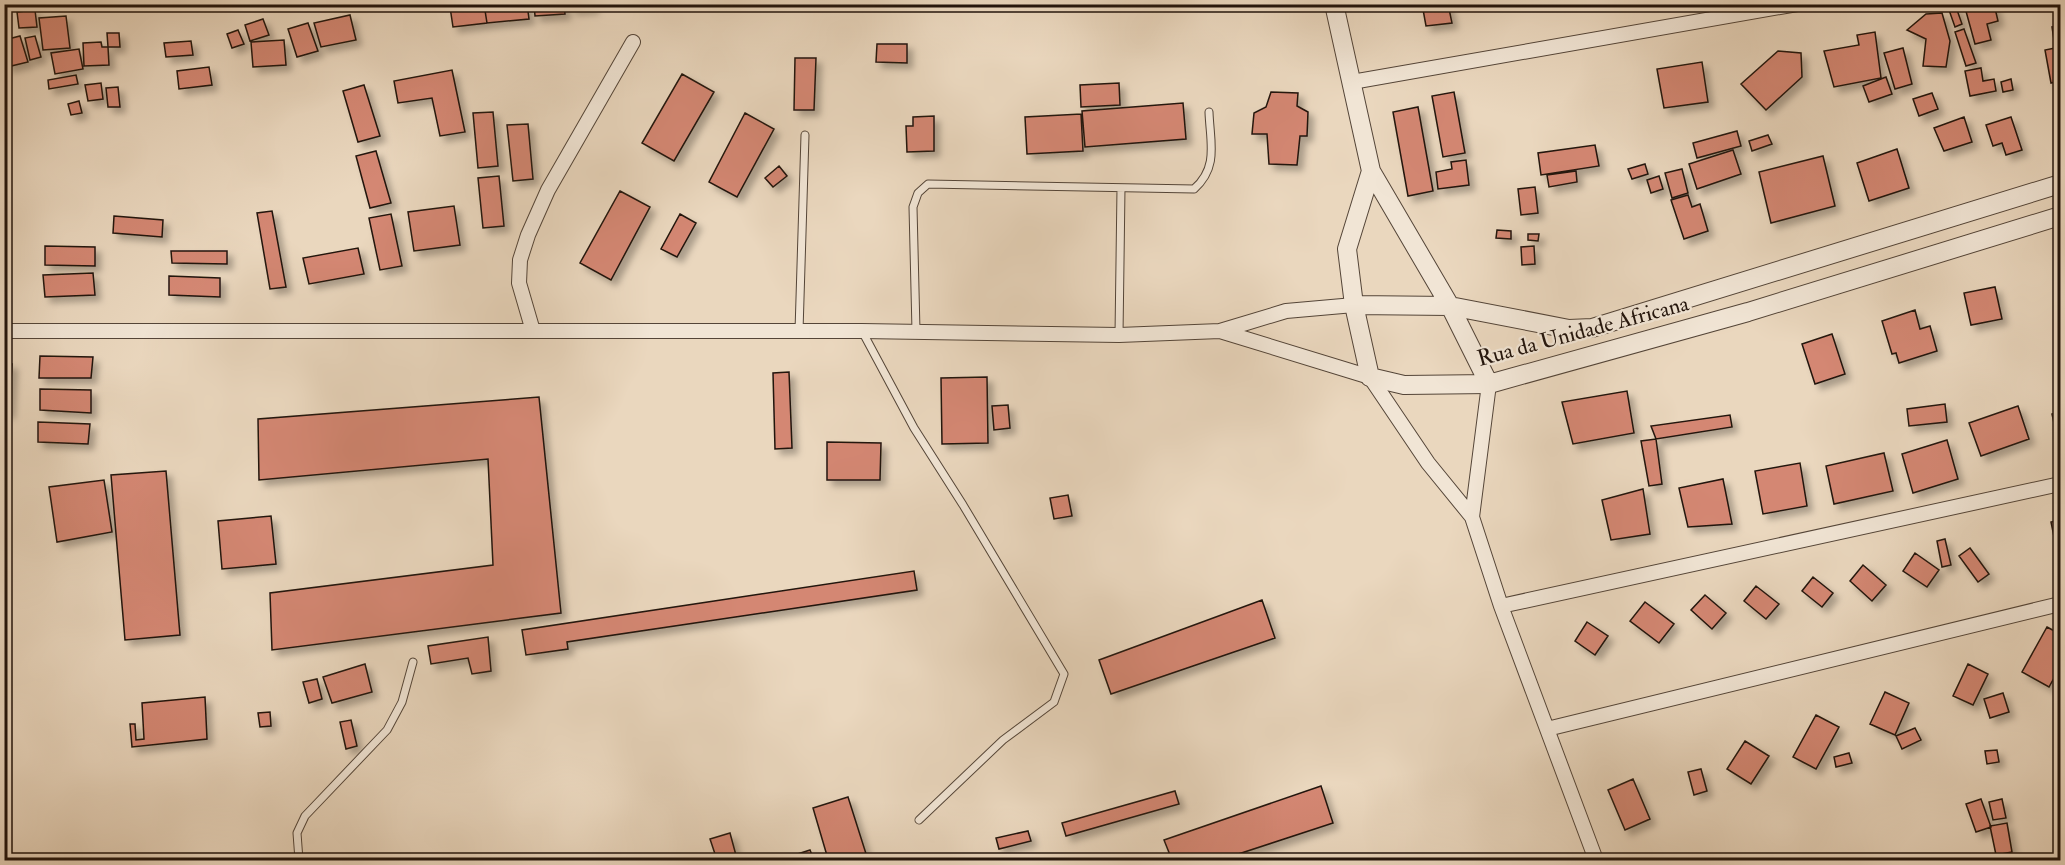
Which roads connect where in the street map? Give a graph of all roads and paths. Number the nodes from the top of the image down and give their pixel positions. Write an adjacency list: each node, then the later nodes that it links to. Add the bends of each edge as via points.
1 (1334, 4): 4 (street)
2 (1797, 4): 4 (street)
3 (633, 42): 14 (street, via 549,190 528,235 520,260 519,284)
4 (1352, 82): 7 (street)
5 (1209, 112): 9 (lane, via 1211,168 1205,180 1194,189)
6 (805, 135): 15 (lane)
7 (1371, 171): 11 (street, via 1347,249); 12 (street)
8 (2061, 184): 12 (street, Rua da Unidade Africana, via 1592,328 1569,329)
9 (1121, 188): 17 (lane, via 928,184 918,193 913,207); 19 (lane)
10 (2061, 216): 21 (street, Rua da Unidade Africana, via 1748,312)
11 (1354, 305): 12 (street, Rua da Unidade Africana); 18 (street, Rua da Unidade Africana, via 1286,311); 20 (street)
12 (1450, 306): 21 (street)
13 (4, 331): 14 (street)
14 (532, 331): 15 (street)
15 (799, 331): 16 (street)
16 (862, 331): 17 (street); 28 (lane, via 914,428 1064,674 1054,702 1003,740)
17 (916, 331): 19 (street)
18 (1220, 331): 19 (street); 20 (street, Rua da Unidade Africana)
19 (1119, 335)
20 (1370, 377): 21 (street, Rua da Unidade Africana, via 1404,385); 23 (street, via 1428,463)
21 (1489, 384): 23 (street)
22 (2061, 484): 25 (street)
23 (1472, 517): 25 (street)
24 (2061, 604): 27 (street)
25 (1501, 606): 27 (street)
26 (412, 662): 29 (lane, via 402,702 387,730 305,816 297,833)
27 (1547, 729): 30 (street)
28 (919, 820)
29 (299, 861)
30 (1596, 861)

